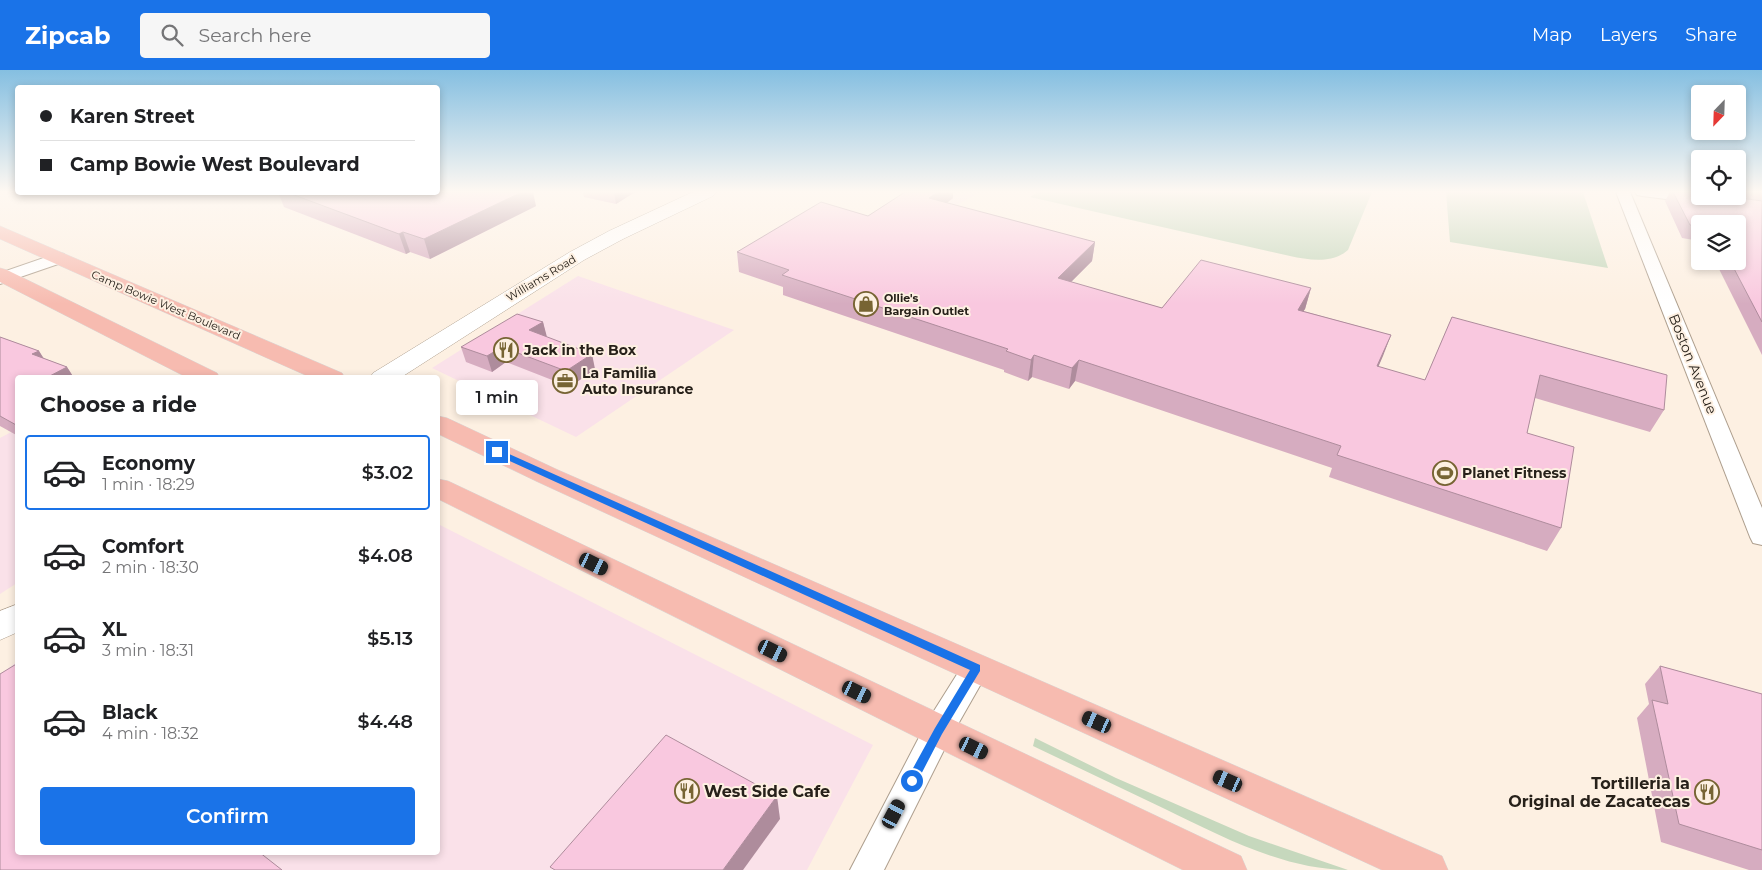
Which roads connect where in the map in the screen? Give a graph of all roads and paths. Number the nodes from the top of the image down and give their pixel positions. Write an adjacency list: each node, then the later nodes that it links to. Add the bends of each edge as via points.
1 (628, 229): 8 (street, Williams Road, via 577,256)
2 (1638, 229): 11 (street, Boston Avenue)
3 (0, 232): 4 (main road, Camp Bowie West Boulevard)
4 (58, 258): 5 (street); 7 (main road, Camp Bowie West Boulevard)
5 (2, 276): 6 (main road)
6 (202, 375)
7 (326, 375)
8 (387, 375)
9 (440, 425): 14 (main road)
10 (440, 489): 15 (main road)
11 (1762, 537)
12 (15, 618): 13 (street)
13 (0, 628)
14 (976, 668): 15 (street); 18 (main road)
15 (938, 731): 16 (street); 17 (main road)
16 (867, 870)
17 (1226, 870)
18 (1427, 870)

